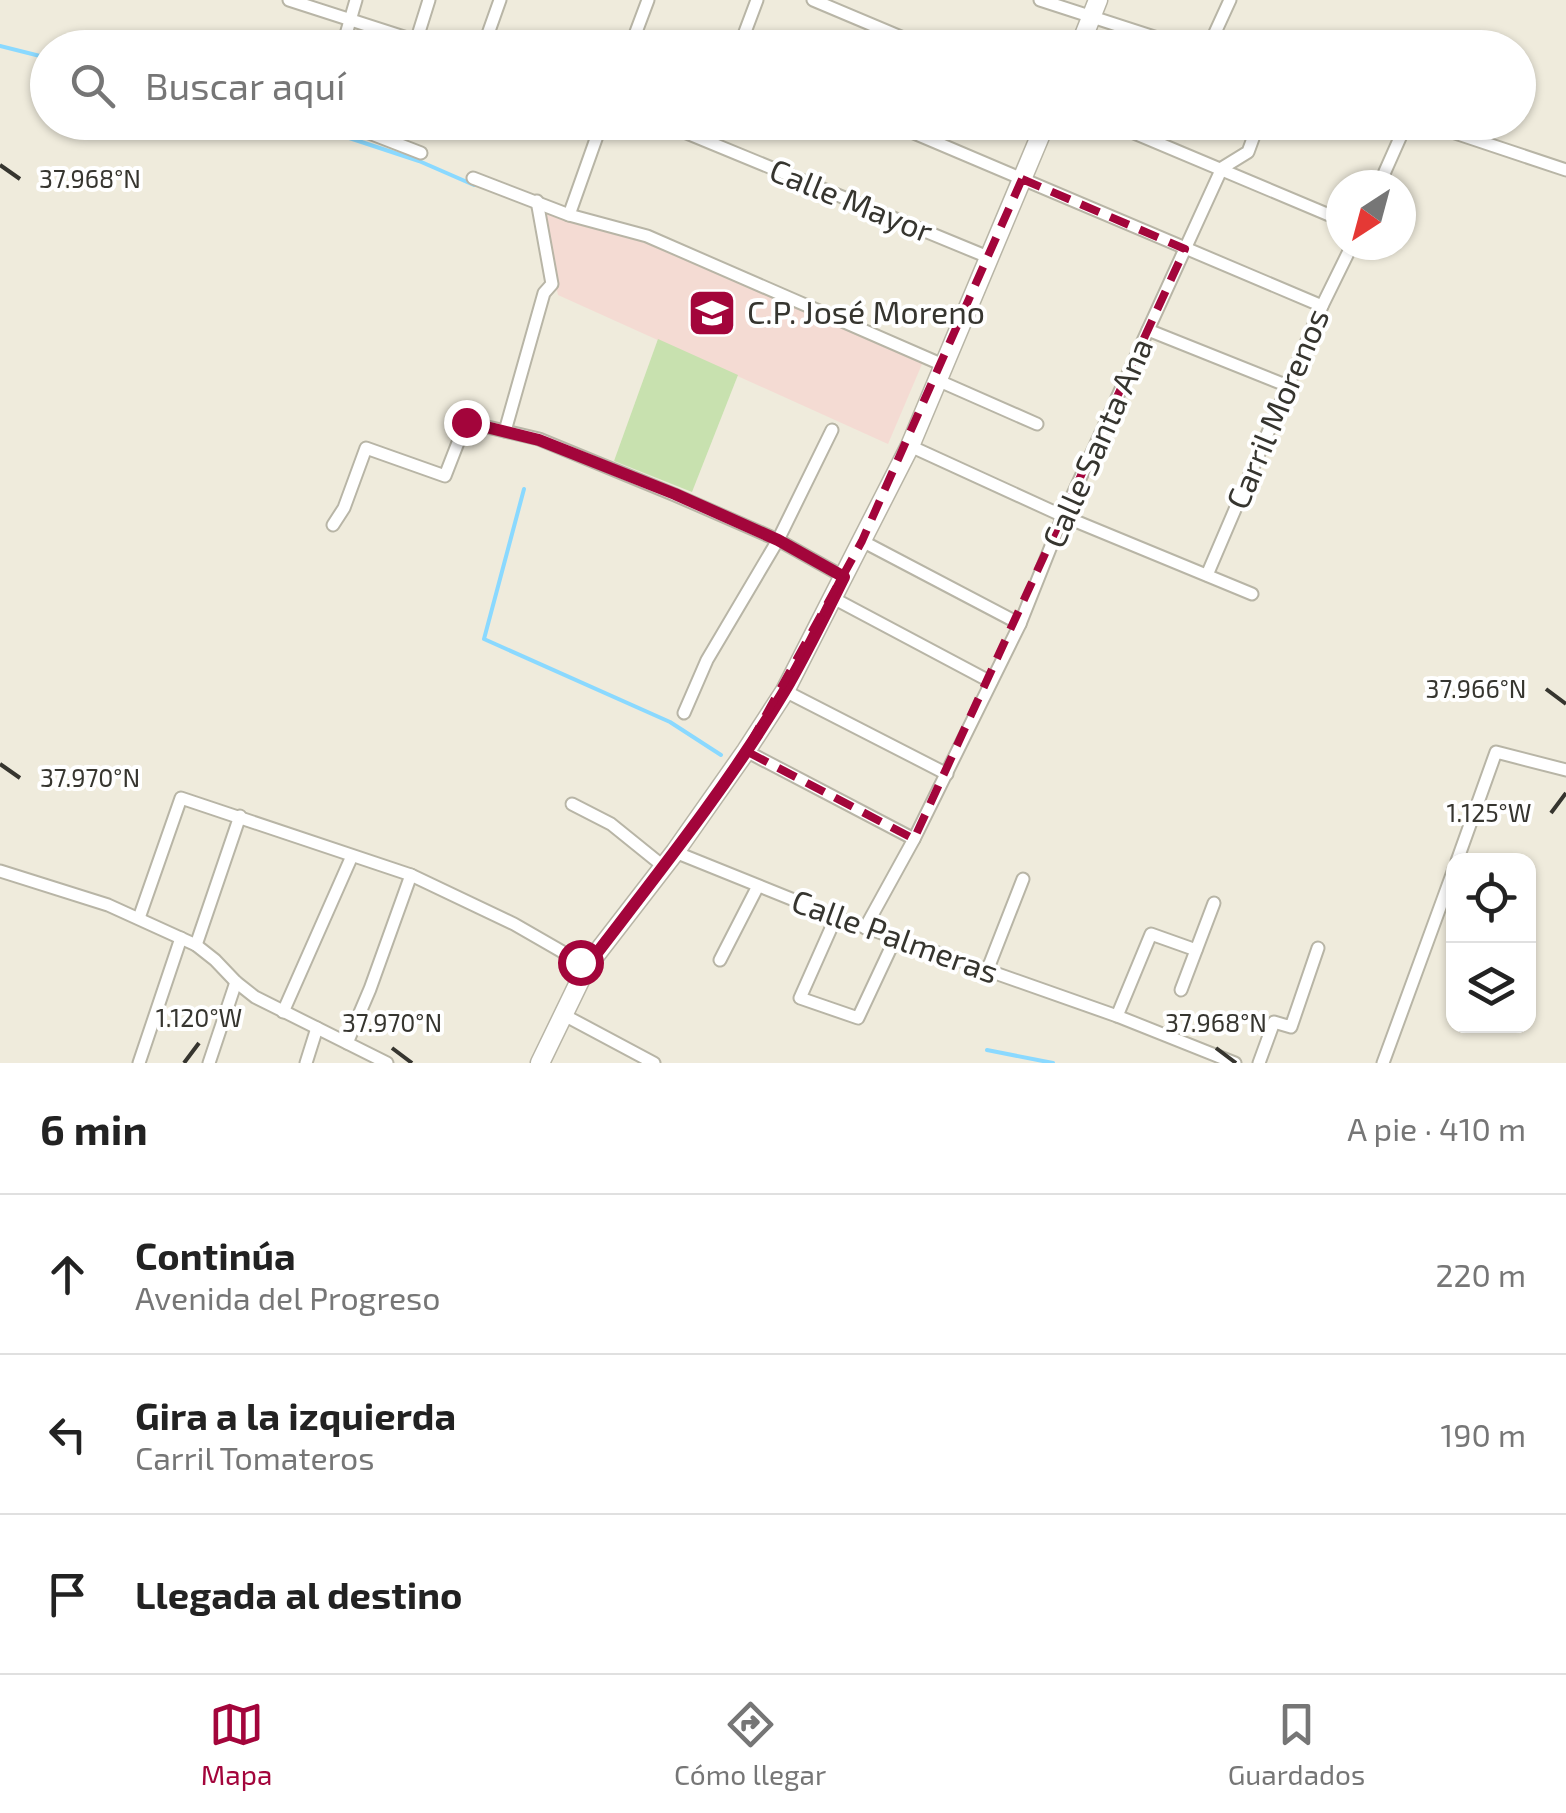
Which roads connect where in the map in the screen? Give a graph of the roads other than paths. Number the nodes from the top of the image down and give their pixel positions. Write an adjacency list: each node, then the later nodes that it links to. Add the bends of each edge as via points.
1 (289, 0): 11 (street)
2 (356, 0): 11 (street)
3 (429, 0): 14 (street)
4 (500, 0): 15 (street)
5 (648, 0): 16 (street)
6 (757, 0): 17 (street)
7 (813, 0): 18 (street)
8 (1040, 0): 10 (street)
9 (1230, 0): 20 (street)
10 (1095, 9): 19 (street)
11 (351, 18): 12 (street); 13 (street)
12 (347, 30)
13 (381, 30)
14 (419, 30)
15 (489, 30)
16 (637, 30)
17 (746, 30)
18 (884, 30)
19 (1145, 30)
20 (1216, 30)
21 (389, 140): 30 (street)
22 (595, 140): 38 (street)
23 (704, 140): 40 (street, Calle Mayor)
24 (930, 140): 35 (street)
25 (1038, 140): 35 (main road)
26 (1153, 140): 31 (street)
27 (1253, 140): 31 (street, Calle Santa Ana, via 1248,152)
28 (1399, 140): 32 (street)
29 (1476, 140): 33 (street)
30 (420, 153)
31 (1222, 168): 37 (street); 39 (street, Calle Santa Ana)
32 (1386, 170)
33 (1566, 170)
34 (473, 178): 36 (street)
35 (1022, 179): 39 (street); 40 (main road)
36 (537, 201): 38 (street); 48 (street, via 552,284 544,292)
37 (1326, 213)
38 (568, 215): 44 (street, via 647,236)
39 (1187, 245): 42 (street); 43 (street, Calle Santa Ana)
40 (988, 257): 44 (main road)
41 (1345, 260): 42 (street, Carril Morenos)
42 (1322, 306): 45 (street, Carril Morenos)
43 (1148, 330): 45 (street); 50 (street, Calle Santa Ana)
44 (940, 373): 46 (street); 49 (main road)
45 (1288, 386): 54 (street, Carril Morenos)
46 (1038, 424)
47 (832, 430): 52 (street)
48 (505, 431): 51 (street, via 466,422 445,476 366,448); 52 (street)
49 (910, 446): 50 (street); 53 (main road)
50 (1063, 516): 54 (street); 58 (street, Calle Santa Ana)
51 (333, 525)
52 (778, 540): 55 (street); 61 (street, via 707,660)
53 (862, 541): 55 (main road); 58 (street)
54 (1207, 575): 56 (street)
55 (844, 577): 57 (main road)
56 (1252, 594)
57 (834, 598): 59 (street); 60 (main road)
58 (1020, 624): 59 (street, Calle Santa Ana)
59 (991, 682): 64 (street, Calle Santa Ana)
60 (785, 691): 62 (main road); 64 (street)
61 (684, 713)
62 (746, 751): 67 (street); 70 (main road)
63 (1566, 770): 68 (street, via 1496,752)
64 (947, 774): 67 (street, Calle Santa Ana)
65 (572, 804): 70 (street, Calle Palmeras)
66 (240, 816): 69 (street); 78 (street, via 182,798); 82 (street)
67 (914, 839): 79 (street, Calle Santa Ana)
68 (1460, 853)
69 (352, 856): 72 (street); 90 (street)
70 (669, 859): 74 (street, Calle Palmeras); 86 (main road)
71 (0, 872): 78 (street)
72 (411, 875): 86 (street); 94 (street)
73 (1023, 879): 87 (street)
74 (758, 886): 77 (street, Calle Palmeras); 85 (street)
75 (1446, 891): 103 (street)
76 (1214, 903): 84 (street)
77 (836, 917): 79 (street, Calle Palmeras); 81 (street, via 800,998 858,1018)
78 (140, 918): 80 (street)
79 (865, 928): 81 (street, Calle Palmeras)
80 (181, 938): 82 (street); 95 (street)
81 (895, 939): 87 (street, Calle Palmeras)
82 (196, 945): 88 (street)
83 (1318, 948): 102 (street, via 1292,1027 1274,1022)
84 (1196, 950): 89 (street); 92 (street, via 1151,934)
85 (720, 960)
86 (587, 966): 91 (main road)
87 (987, 970): 92 (street, Calle Palmeras)
88 (236, 982): 90 (street); 96 (street)
89 (1182, 990)
90 (284, 1012): 93 (street)
91 (562, 1014): 99 (main road); 100 (street)
92 (1117, 1016): 101 (street, Calle Palmeras)
93 (317, 1028): 94 (street); 97 (street)
94 (347, 1043): 98 (street)
95 (139, 1063)
96 (208, 1063)
97 (306, 1063)
98 (387, 1063)
99 (540, 1063)
100 (654, 1063)
101 (1235, 1063)
102 (1259, 1063)
103 (1383, 1063)

